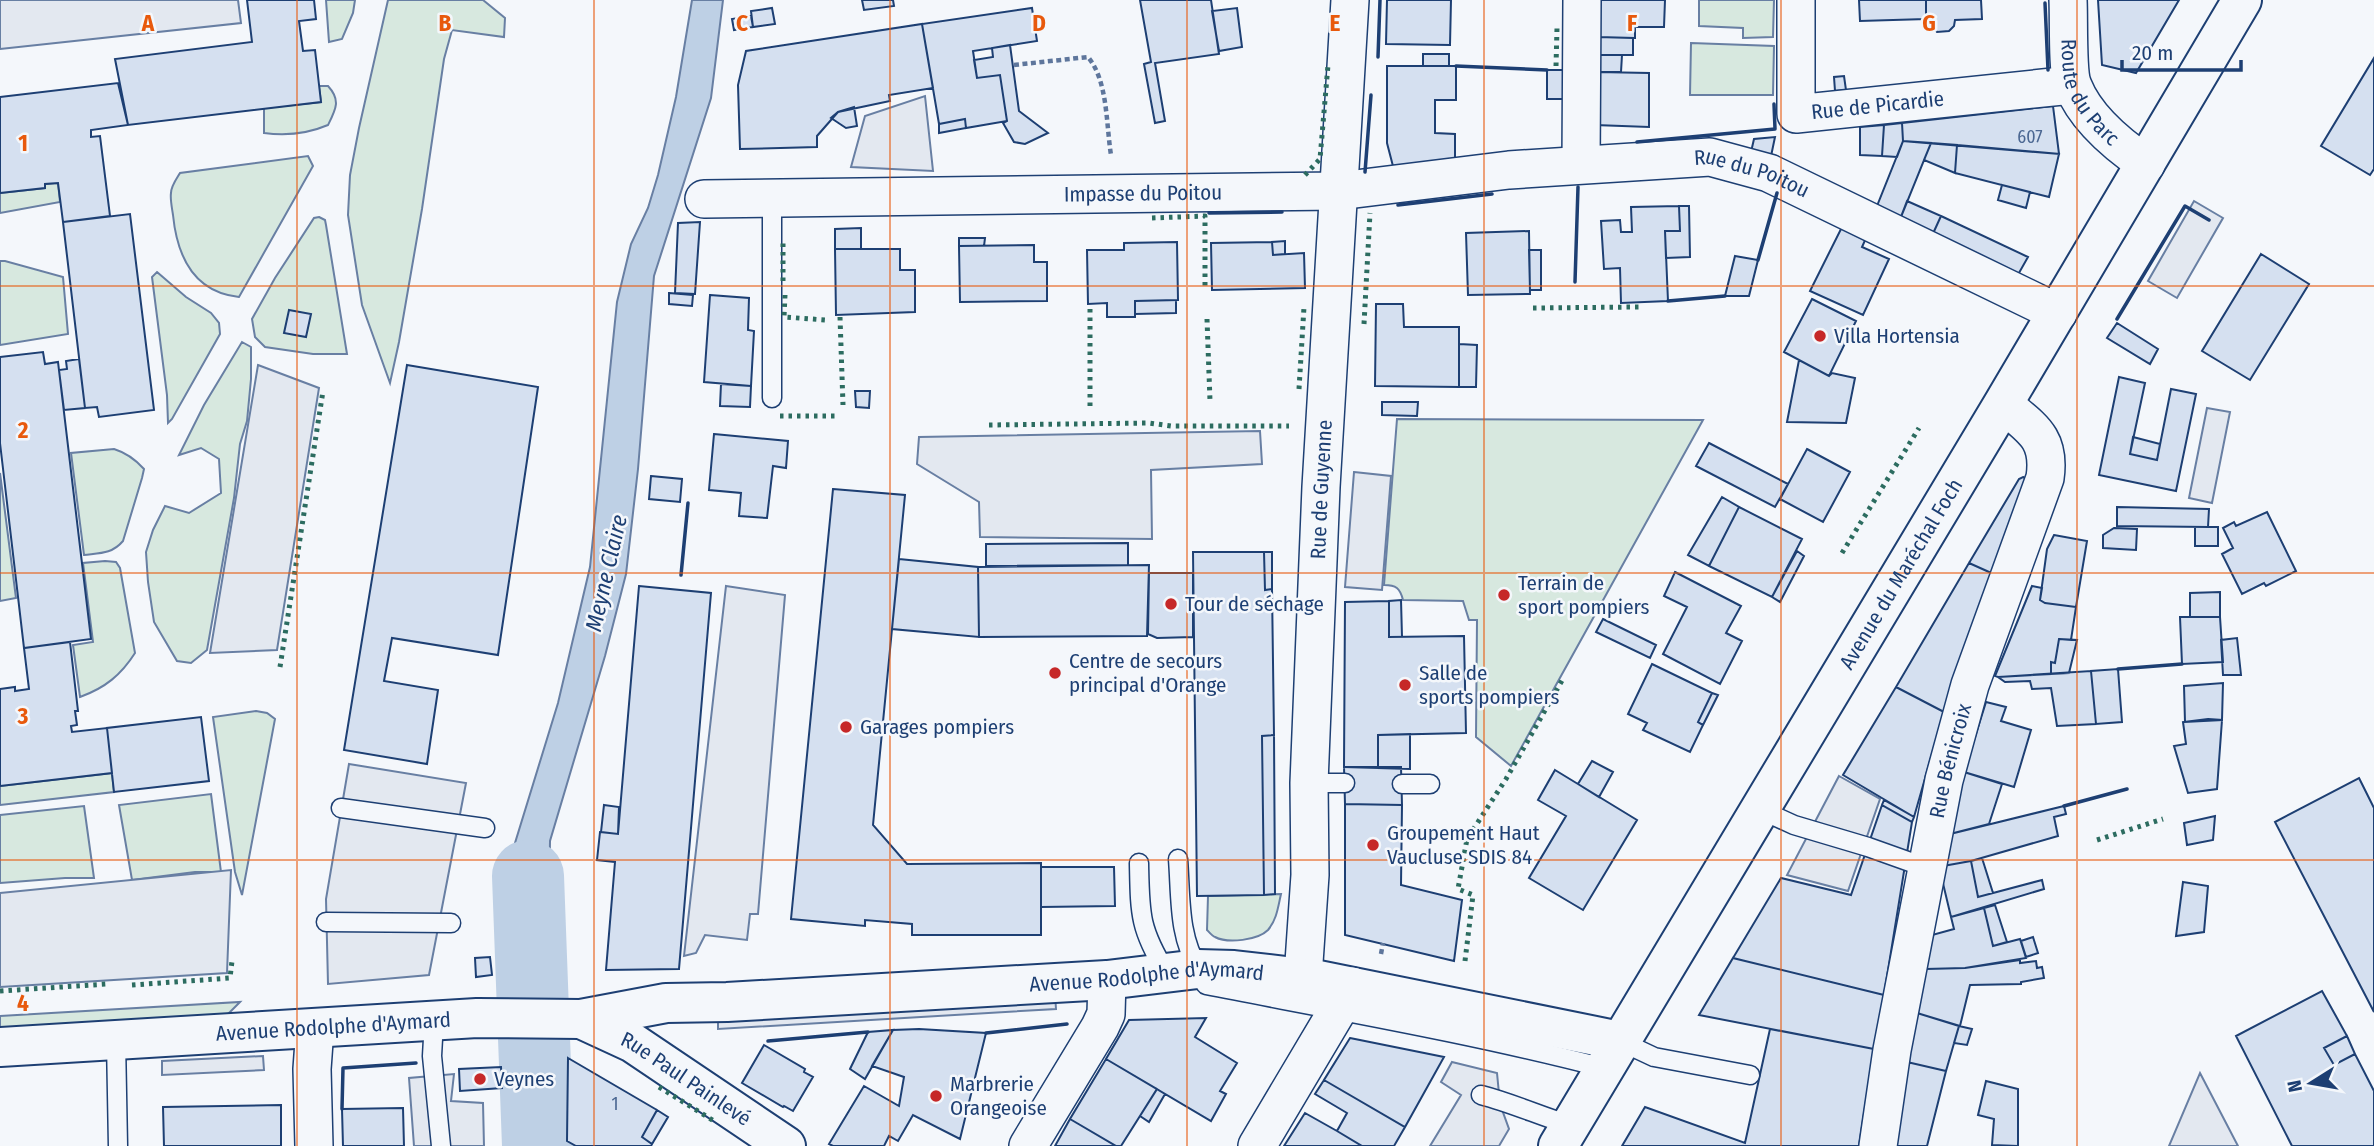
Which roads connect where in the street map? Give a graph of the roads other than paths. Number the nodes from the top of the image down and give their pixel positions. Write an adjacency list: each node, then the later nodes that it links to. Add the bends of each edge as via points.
1 (1350, 0): 9 (street, Rue de Guyenne)
2 (1582, 0): 7 (street)
3 (1796, 0): 6 (street, Rue de Picardie, via 1796,114)
4 (2068, 0): 6 (street, Route du Parc)
5 (2242, 0): 8 (street, Avenue du Maréchal Foch)
6 (2072, 85): 8 (street, Route du Parc, via 2107,134)
7 (1581, 164): 9 (street, Impasse du Poitou); 12 (street, Rue du Poitou, via 1710,157 1769,173)
8 (2146, 164): 12 (street, Avenue du Maréchal Foch)
9 (1339, 191): 10 (street, Impasse du Poitou); 15 (street, Rue de Guyenne)
10 (772, 198): 11 (street, Impasse du Poitou); 13 (lane)
11 (704, 199)
12 (2058, 313): 14 (street, Avenue du Maréchal Foch)
13 (772, 398)
14 (2003, 404): 20 (street, Avenue du Maréchal Foch); 24 (street, Rue Bénicroix, via 2040,436 2048,460 1970,685 1944,780)
15 (1309, 783): 16 (lane); 28 (street, Rue de Guyenne, via 1310,875)
16 (1345, 783)
17 (1402, 784): 18 (lane)
18 (1430, 784)
19 (341, 808): 21 (lane)
20 (1759, 809): 24 (lane); 38 (street, Avenue du Maréchal Foch)
21 (485, 828)
22 (1178, 859): 27 (lane, via 1183,935)
23 (1139, 863): 27 (lane, via 1145,935)
24 (1927, 868): 48 (street, Rue Bénicroix)
25 (326, 922): 26 (lane)
26 (451, 923)
27 (1197, 977): 28 (street, Avenue Rodolphe d'Aymard, via 1234,970); 29 (street, Avenue Rodolphe d'Aymard); 30 (lane)
28 (1303, 977): 30 (street, Avenue Rodolphe d'Aymard)
29 (1108, 980): 31 (street, Avenue Rodolphe d'Aymard); 46 (street, via 1106,1014 1100,1027)
30 (1345, 998): 38 (street, Avenue Rodolphe d'Aymard); 47 (street)
31 (666, 1003): 32 (street, Avenue Rodolphe d'Aymard); 36 (street)
32 (581, 1019): 33 (street, Avenue Rodolphe d'Aymard); 36 (street, Rue Paul Painlevé)
33 (434, 1021): 34 (street, Avenue Rodolphe d'Aymard); 44 (lane, via 432,1056)
34 (315, 1028): 35 (street, Avenue Rodolphe d'Aymard); 43 (street)
35 (117, 1041): 37 (street, Avenue Rodolphe d'Aymard); 42 (lane)
36 (634, 1043): 45 (street, Rue Paul Painlevé)
37 (0, 1047)
38 (1612, 1054): 39 (lane); 41 (street, Avenue du Maréchal Foch)
39 (1750, 1075)
40 (1481, 1095): 41 (lane, via 1514,1104)
41 (1564, 1135)
42 (118, 1146)
43 (314, 1146)
44 (440, 1146)
45 (786, 1146)
46 (1028, 1146)
47 (1257, 1146)
48 (1878, 1146)

